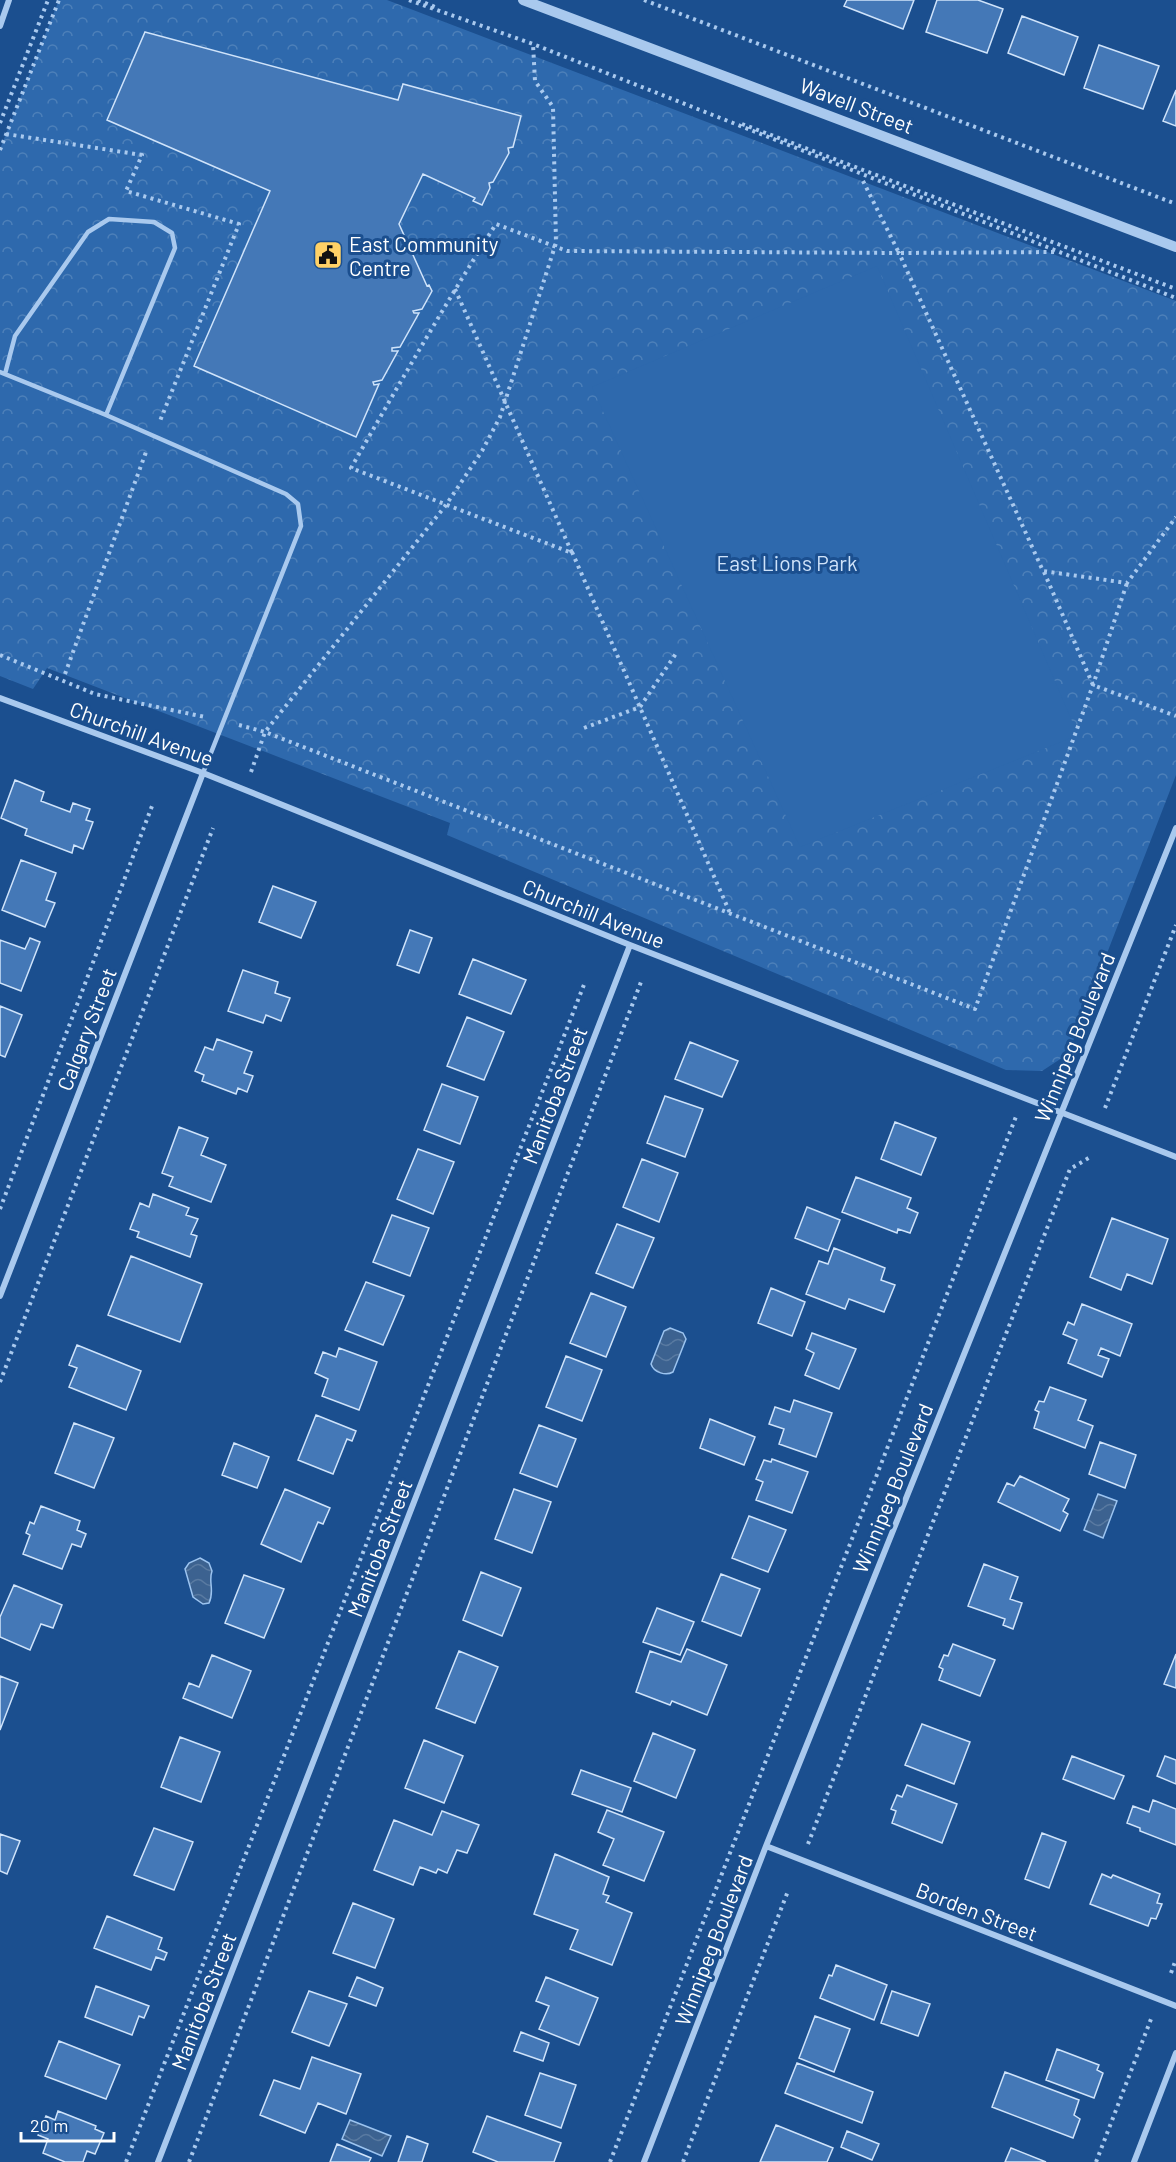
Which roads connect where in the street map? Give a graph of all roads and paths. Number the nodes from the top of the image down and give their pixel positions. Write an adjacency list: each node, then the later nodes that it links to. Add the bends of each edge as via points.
1 (9, 0): 8 (street)
2 (48, 0): 10 (path)
3 (59, 0): 11 (path)
4 (409, 0): 9 (path)
5 (418, 0): 9 (path)
6 (523, 0): 15 (street, Wavell Street)
7 (644, 0): 13 (path)
8 (0, 26)
9 (533, 44): 14 (path, via 535,81 554,107); 16 (path); 19 (path)
10 (0, 123)
11 (0, 150)
12 (863, 181): 17 (path)
13 (1176, 204)
14 (555, 247): 17 (path, via 567,251); 18 (path, via 496,224); 22 (path)
15 (1176, 247)
16 (1059, 252): 17 (path); 20 (path)
17 (899, 253): 27 (path)
18 (455, 289): 22 (path); 24 (path, via 351,468)
19 (1176, 289)
20 (1176, 298)
21 (2, 373): 23 (lane); 23 (lane, via 15,336 88,232 109,219 154,222 172,233 175,248)
22 (505, 402): 24 (path, via 483,451); 26 (path)
23 (106, 415): 35 (lane, via 286,494 298,504 300,526)
24 (446, 505): 26 (path); 37 (path)
25 (1176, 517): 28 (path)
26 (572, 553): 33 (path)
27 (1043, 571): 28 (path); 31 (path)
28 (1127, 583): 31 (path)
29 (677, 652): 33 (path)
30 (0, 655): 35 (path, via 95,694)
31 (1093, 685): 34 (path); 43 (path, via 975,1009)
32 (0, 698): 38 (street, Churchill Avenue)
33 (639, 707): 36 (path); 43 (path)
34 (1176, 716)
35 (224, 721): 37 (path); 38 (lane)
36 (584, 728)
37 (265, 732): 39 (path); 43 (path)
38 (203, 773): 39 (street, Churchill Avenue); 54 (street, Calgary Street)
39 (245, 790): 45 (street, Churchill Avenue)
40 (152, 806): 53 (path)
41 (213, 828): 55 (path)
42 (1176, 828): 50 (street, Winnipeg Boulevard)
43 (731, 914)
44 (1176, 925): 48 (path)
45 (630, 945): 50 (street, Churchill Avenue); 65 (street, Manitoba Street)
46 (585, 982): 64 (path)
47 (641, 982): 66 (path)
48 (1105, 1108)
49 (1018, 1112): 67 (path)
50 (1060, 1113): 52 (street, Churchill Avenue); 57 (street, Winnipeg Boulevard)
51 (1092, 1156): 56 (path, via 1070,1169)
52 (1176, 1157)
53 (0, 1209)
54 (0, 1296)
55 (0, 1382)
56 (808, 1844)
57 (766, 1846): 61 (street, Borden Street); 68 (street, Winnipeg Boulevard)
58 (788, 1891): 69 (path)
59 (1176, 1959): 60 (path)
60 (1171, 1973)
61 (1176, 2006)
62 (1151, 2019): 70 (path)
63 (1176, 2053): 71 (street)
64 (126, 2162)
65 (158, 2162)
66 (189, 2162)
67 (610, 2162)
68 (644, 2162)
69 (683, 2162)
70 (1096, 2162)
71 (1134, 2162)

